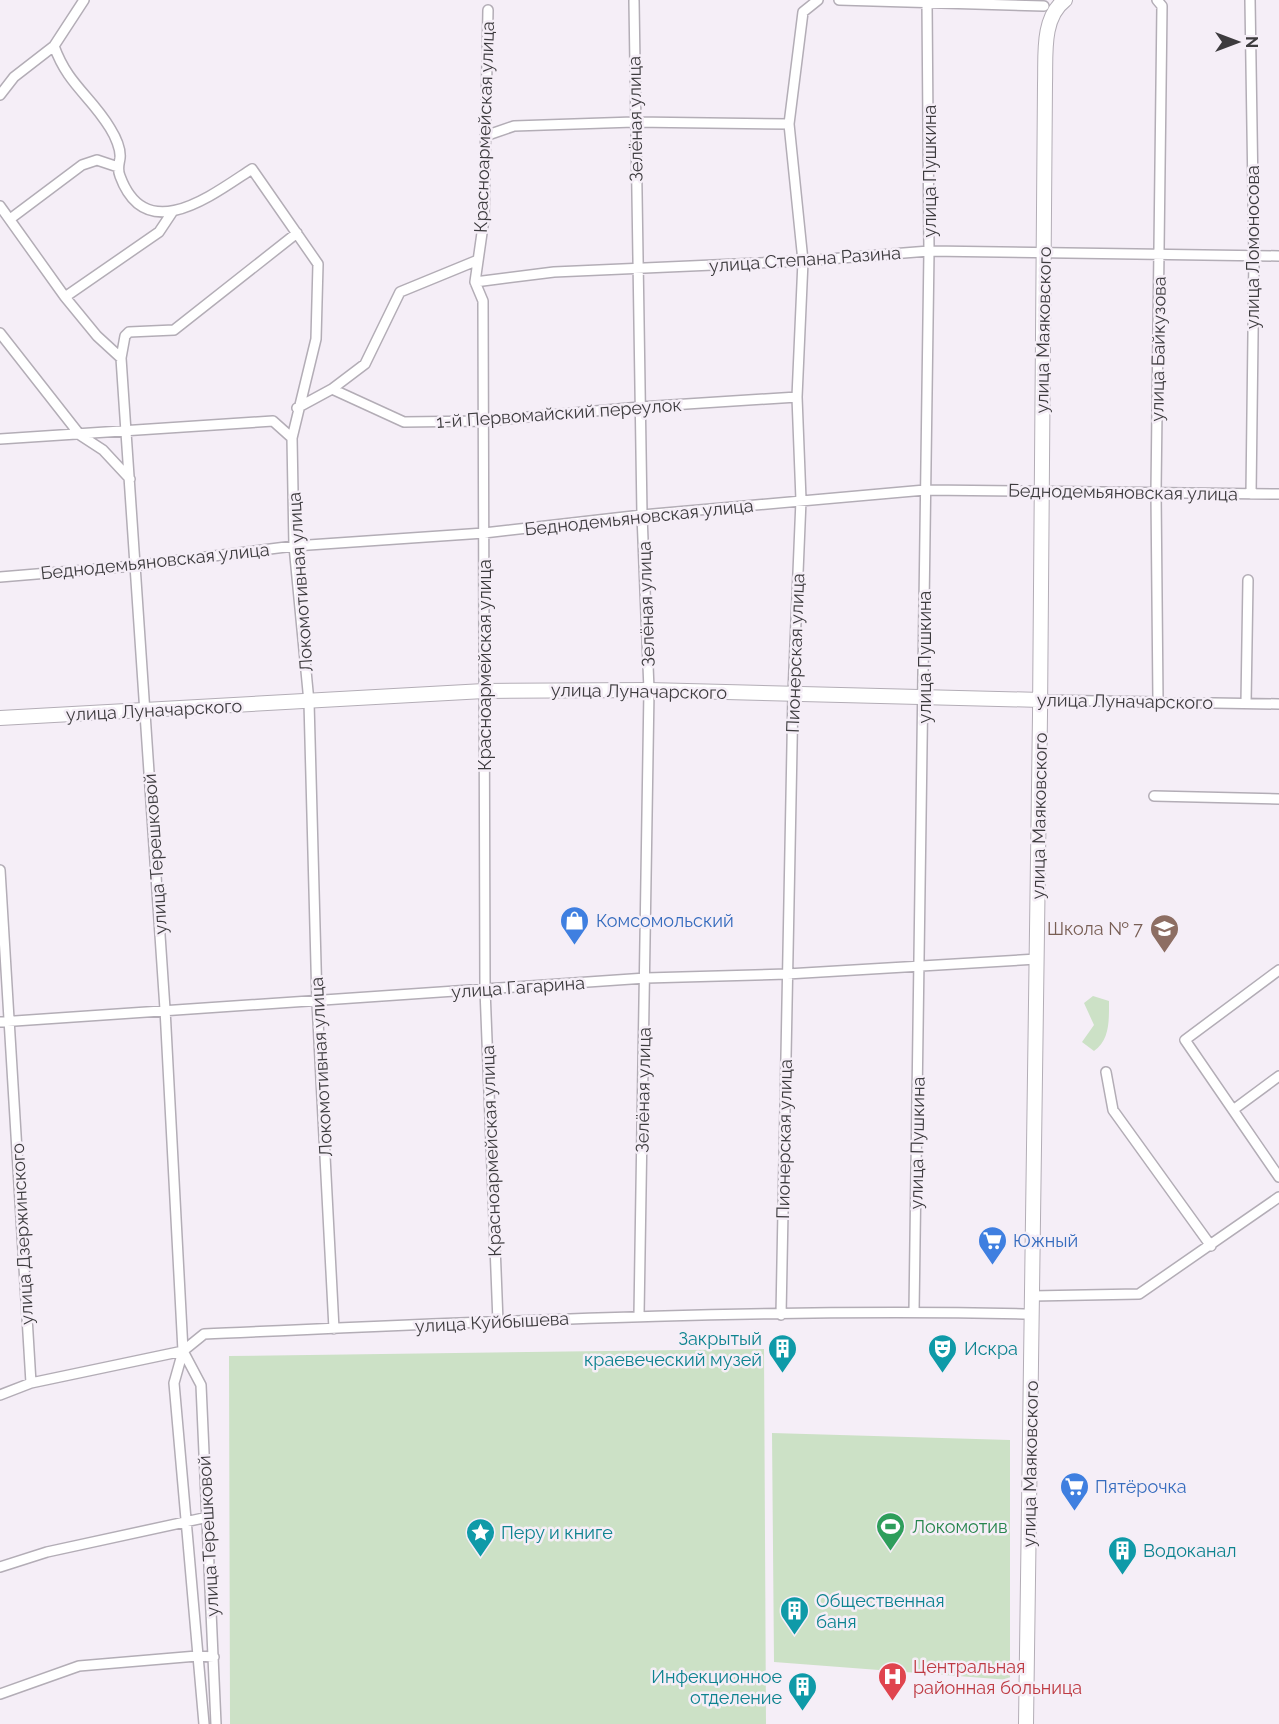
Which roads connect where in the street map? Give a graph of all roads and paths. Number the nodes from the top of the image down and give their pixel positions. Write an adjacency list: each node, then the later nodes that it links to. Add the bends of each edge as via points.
1 (84, 0): 12 (street)
2 (818, 0): 15 (street, Пионерская улица, via 803,12)
3 (841, 0): 9 (street)
4 (1065, 0): 10 (main road)
5 (1157, 0): 24 (street, улица Байкузова, via 1162,6)
6 (1250, 0): 25 (street, улица Ломоносова)
7 (634, 2): 14 (street, Зелёная улица)
8 (971, 2): 9 (street); 10 (street)
9 (927, 3): 22 (street, улица Пушкина)
10 (1049, 9): 23 (main road, улица Маяковского)
11 (488, 10): 16 (street, Красноармейская улица)
12 (54, 46): 13 (street, via 14,77); 17 (street, Локомотивная улица, via 62,68 112,130 120,156)
13 (0, 96)
14 (634, 122): 15 (street); 16 (street, via 514,126); 29 (street, Зелёная улица)
15 (789, 124): 28 (street, Пионерская улица)
16 (485, 136): 27 (street, Красноармейская улица, via 484,219)
17 (118, 167): 19 (street, Локомотивная улица, via 120,177 144,209); 20 (street, via 97,160 82,165)
18 (0, 206): 20 (street)
19 (173, 211): 21 (street, Локомотивная улица, via 205,200 252,169); 31 (street, via 159,232)
20 (10, 219): 31 (street)
21 (297, 233): 33 (street, via 174,330 129,332); 37 (street, Локомотивная улица, via 318,264 316,339)
22 (929, 251): 23 (street, улица Степана Разина); 28 (street, улица Степана Разина); 44 (street, улица Пушкина)
23 (1044, 254): 24 (street, улица Степана Разина); 45 (main road, улица Маяковского)
24 (1160, 256): 25 (street, улица Степана Разина); 46 (street, улица Байкузова)
25 (1254, 256): 26 (street, улица Степана Разина); 47 (street, улица Ломоносова)
26 (1279, 256)
27 (478, 260): 30 (street, Красноармейская улица); 34 (street, via 400,292 365,364)
28 (803, 261): 29 (street, улица Степана Разина); 35 (street, Пионерская улица)
29 (638, 269): 30 (street, улица Степана Разина, via 554,272); 36 (street, Зелёная улица)
30 (475, 282): 38 (street, Красноармейская улица, via 483,301)
31 (65, 297): 33 (street)
32 (0, 333): 40 (street)
33 (121, 358): 39 (street, улица Терешковой)
34 (332, 389): 37 (street); 38 (street, 1-й Первомайский переулок, via 404,422)
35 (797, 397): 36 (street, 1-й Первомайский переулок); 49 (street, Пионерская улица)
36 (640, 407): 38 (street, 1-й Первомайский переулок); 50 (street, Зелёная улица)
37 (297, 408): 41 (street, Локомотивная улица)
38 (484, 421): 51 (street, Красноармейская улица)
39 (127, 432): 40 (street); 41 (street, via 273,421); 43 (street, улица Терешковой)
40 (80, 435): 42 (street); 43 (street, via 104,450)
41 (292, 438): 52 (street, Локомотивная улица)
42 (0, 439)
43 (130, 479): 53 (street, улица Терешковой)
44 (925, 490): 45 (street, Беднодемьяновская улица); 49 (street, Беднодемьяновская улица); 59 (street, улица Пушкина)
45 (1041, 490): 46 (street, Беднодемьяновская улица); 60 (main road, улица Маяковского)
46 (1156, 492): 47 (street, Беднодемьяновская улица); 61 (street, улица Байкузова)
47 (1251, 494): 48 (street, Беднодемьяновская улица)
48 (1279, 494)
49 (801, 500): 50 (street, Беднодемьяновская улица); 58 (street, Пионерская улица)
50 (642, 515): 51 (street, Беднодемьяновская улица); 56 (street, Зелёная улица)
51 (484, 533): 52 (street, Беднодемьяновская улица); 57 (street, Красноармейская улица)
52 (294, 546): 53 (street, Беднодемьяновская улица); 62 (street, Локомотивная улица)
53 (133, 566): 54 (street, Беднодемьяновская улица); 65 (street, улица Терешковой)
54 (0, 577)
55 (1248, 580): 63 (street)
56 (649, 690): 57 (main road, улица Луначарского); 58 (main road, улица Луначарского); 74 (street, Зелёная улица)
57 (484, 691): 62 (main road, улица Луначарского); 75 (street, Красноармейская улица)
58 (793, 694): 59 (main road, улица Луначарского); 73 (street, Пионерская улица)
59 (924, 698): 60 (main road, улица Луначарского); 71 (street, улица Пушкина)
60 (1041, 700): 61 (street, улица Луначарского); 70 (main road, улица Маяковского)
61 (1158, 701): 63 (street, улица Луначарского)
62 (309, 702): 65 (main road, улица Луначарского); 76 (street, Локомотивная улица)
63 (1246, 704): 64 (street, улица Луначарского)
64 (1279, 704)
65 (145, 711): 66 (main road, улица Луначарского); 77 (street, улица Терешковой)
66 (0, 718)
67 (1154, 796): 68 (street)
68 (1279, 799)
69 (0, 870): 78 (street, улица Дзержинского)
70 (1037, 959): 71 (street, улица Гагарина); 85 (main road, улица Маяковского)
71 (921, 966): 73 (street, улица Гагарина); 86 (street, улица Пушкина)
72 (1279, 970): 81 (street, via 1185,1040)
73 (787, 974): 74 (street, улица Гагарина); 88 (street, Пионерская улица)
74 (646, 978): 75 (street, улица Гагарина); 89 (street, Зелёная улица)
75 (485, 989): 76 (street, улица Гагарина); 90 (street, Красноармейская улица)
76 (317, 1002): 77 (street, улица Гагарина); 91 (street, Локомотивная улица)
77 (165, 1009): 78 (street, улица Гагарина); 92 (street, улица Терешковой)
78 (4, 1022): 93 (street, улица Дзержинского)
79 (1106, 1072): 84 (street, via 1113,1110)
80 (1279, 1076): 81 (street)
81 (1233, 1110): 82 (street)
82 (1279, 1177)
83 (1279, 1197): 84 (street)
84 (1210, 1246): 85 (street, via 1139,1294)
85 (1032, 1296): 87 (main road, улица Маяковского)
86 (914, 1312): 87 (street, улица Куйбышева); 88 (street, улица Куйбышева)
87 (1032, 1314): 103 (main road, улица Маяковского)
88 (781, 1315): 89 (street, улица Куйбышева)
89 (639, 1316): 90 (street, улица Куйбышева)
90 (498, 1322): 91 (street, улица Куйбышева)
91 (334, 1329): 92 (street, улица Куйбышева, via 204,1335)
92 (183, 1352): 93 (street, улица Куйбышева); 95 (street, улица Терешковой, via 201,1385); 96 (street, улица Терешковой, via 174,1383)
93 (30, 1383): 94 (street, улица Куйбышева)
94 (0, 1395)
95 (208, 1517): 96 (street); 99 (street, улица Терешковой)
96 (186, 1521): 97 (street, via 47,1552); 98 (street, улица Терешковой)
97 (0, 1567)
98 (197, 1656): 99 (street); 100 (street, via 79,1666); 101 (street, улица Терешковой)
99 (214, 1657): 102 (street, улица Терешковой)
100 (0, 1694)
101 (204, 1724)
102 (216, 1724)
103 (1026, 1724)

